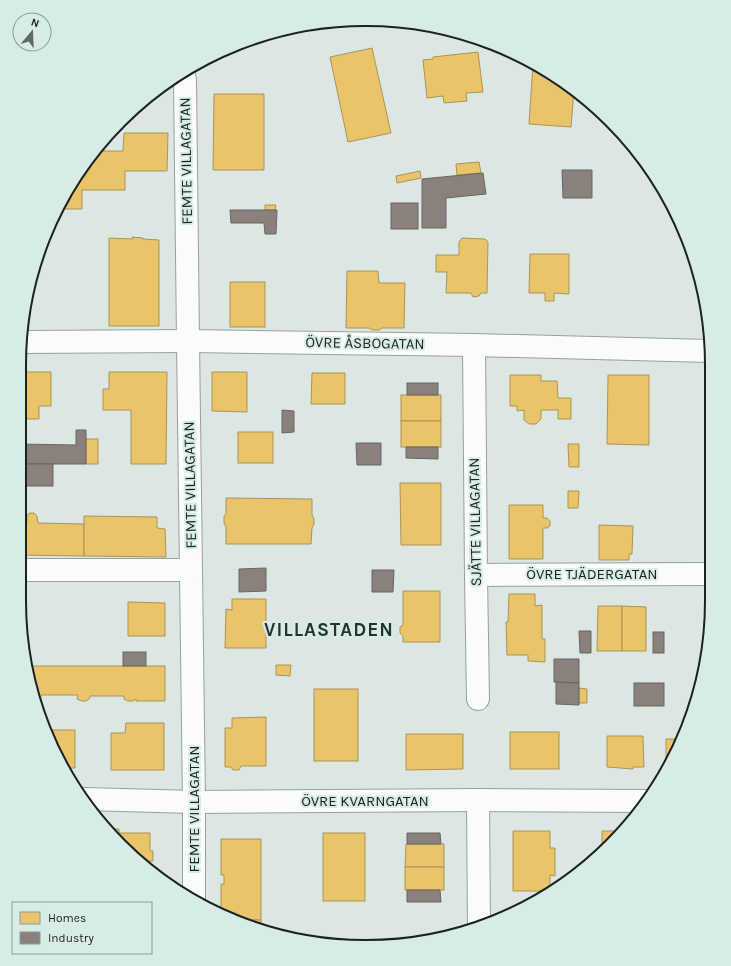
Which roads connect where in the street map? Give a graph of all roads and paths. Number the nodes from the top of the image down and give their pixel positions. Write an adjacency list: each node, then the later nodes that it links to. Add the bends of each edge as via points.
1 (185, 78): 2 (street, FEMTE VILLAGATAN)
2 (188, 341): 3 (street, ÖVRE ÅSBOGATAN); 4 (street, ÖVRE ÅSBOGATAN); 7 (street, FEMTE VILLAGATAN)
3 (27, 342)
4 (474, 345): 5 (street, ÖVRE ÅSBOGATAN); 9 (street, SJÄTTE VILLAGATAN)
5 (704, 350)
6 (26, 570): 7 (street)
7 (191, 570): 14 (street, FEMTE VILLAGATAN)
8 (705, 574): 9 (street, ÖVRE TJÄDERGATAN)
9 (476, 575): 10 (street, SJÄTTE VILLAGATAN)
10 (478, 700)
11 (90, 799): 14 (street, ÖVRE KVARNGATAN)
12 (478, 800): 13 (street, ÖVRE KVARNGATAN); 14 (street, ÖVRE KVARNGATAN); 16 (street)
13 (639, 801)
14 (194, 802): 15 (street, FEMTE VILLAGATAN)
15 (194, 894)
16 (479, 920)

